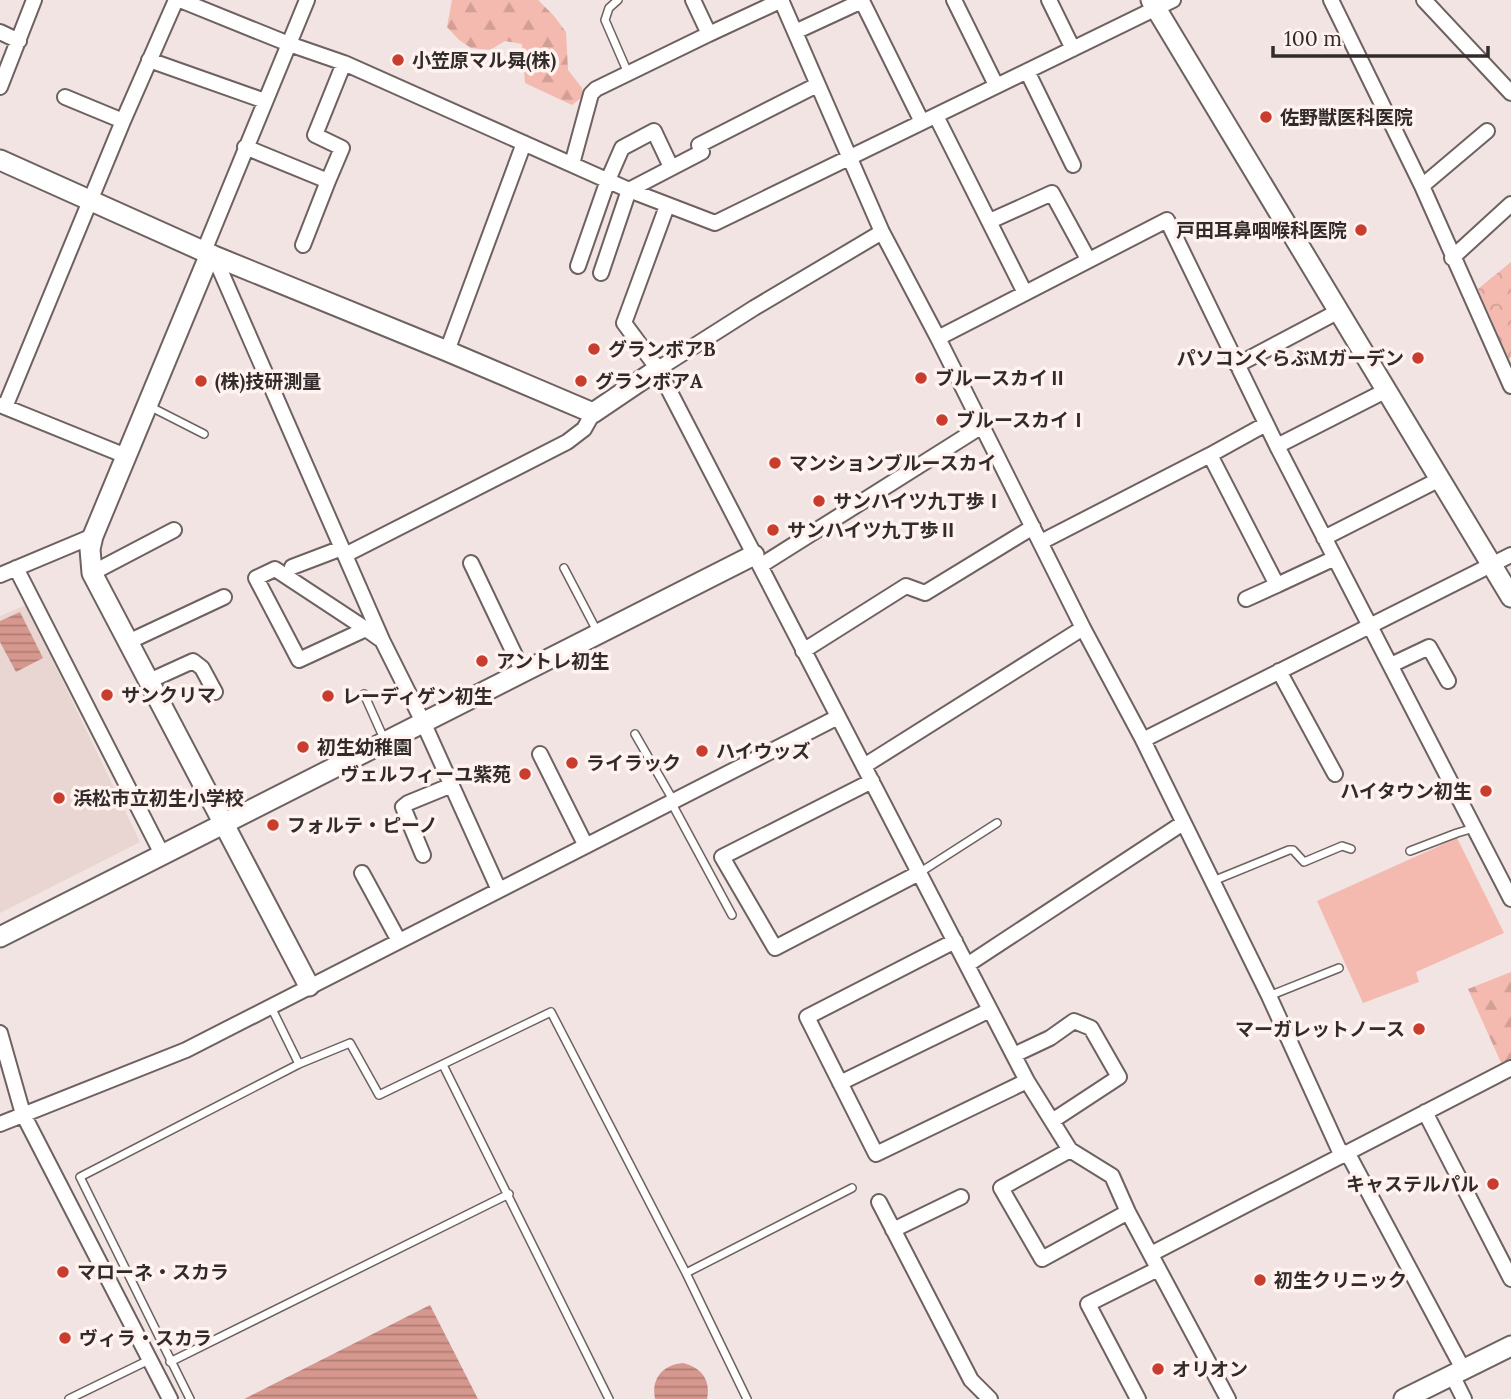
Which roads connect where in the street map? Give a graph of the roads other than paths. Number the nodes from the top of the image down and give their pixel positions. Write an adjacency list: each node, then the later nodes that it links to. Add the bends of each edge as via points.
1 (34, 0): 16 (street)
2 (178, 0): 17 (street); 19 (street)
3 (307, 0): 17 (street)
4 (618, 0): 22 (lane, via 605,20)
5 (693, 0): 15 (street)
6 (781, 0): 14 (street); 15 (street)
7 (954, 0): 24 (street)
8 (1049, 0): 18 (street)
9 (1331, 0): 42 (street)
10 (1424, 0): 26 (street)
11 (863, 1): 14 (street); 31 (street)
12 (1160, 3): 18 (street); 56 (street)
13 (0, 32): 16 (street)
14 (795, 32): 23 (street)
15 (709, 34): 22 (street)
16 (19, 41): 25 (street)
17 (289, 44): 20 (street); 28 (street)
18 (1073, 49): 21 (street)
19 (149, 60): 28 (street); 30 (street)
20 (344, 63): 33 (street); 41 (street, via 315,135 342,148)
21 (1027, 71): 24 (street); 38 (street)
22 (628, 73): 37 (street, via 591,94)
23 (817, 85): 35 (street); 39 (street, via 699,145 702,152)
24 (996, 85): 29 (street)
25 (0, 87)
26 (1511, 93)
27 (65, 97): 30 (street)
28 (265, 101): 34 (street)
29 (936, 116): 31 (street); 47 (street)
30 (123, 121): 44 (street)
31 (922, 122): 35 (street)
32 (1487, 131): 42 (street)
33 (524, 143): 37 (street); 58 (street)
34 (245, 147): 41 (street); 50 (street)
35 (848, 157): 46 (street, via 715,223); 48 (street)
36 (0, 160): 44 (street)
37 (572, 164): 40 (street)
38 (1073, 165)
39 (671, 167): 40 (street, via 654,131 622,148); 43 (street)
40 (608, 180): 43 (street); 53 (street)
41 (328, 181): 49 (street)
42 (1422, 186): 51 (street)
43 (629, 190): 46 (street); 54 (street)
44 (90, 200): 50 (street); 64 (street)
45 (1511, 204): 51 (street)
46 (667, 205): 60 (street, via 624,323)
47 (989, 221): 52 (street, via 1052,193); 55 (street)
48 (882, 232): 57 (street); 60 (street)
49 (303, 245)
50 (209, 254): 58 (street); 63 (street); 78 (street)
51 (1452, 258): 61 (street)
52 (1088, 259): 55 (street); 59 (street, via 1167,220)
53 (578, 265)
54 (601, 274)
55 (1025, 293): 57 (street)
56 (1339, 311): 59 (street); 62 (street)
57 (938, 338): 67 (street)
58 (447, 351): 65 (street)
59 (1237, 365): 66 (street)
60 (658, 369): 65 (street); 81 (street)
61 (1511, 386)
62 (1387, 390): 69 (street); 72 (street)
63 (148, 405): 68 (lane); 71 (street)
64 (2, 406): 71 (street)
65 (593, 413): 78 (street, via 584,429 567,442)
66 (1266, 424): 69 (street); 70 (street)
67 (982, 426): 73 (street); 81 (street)
68 (204, 434)
69 (1277, 446): 76 (street)
70 (1210, 455): 77 (street); 89 (street)
71 (126, 456): 75 (street)
72 (1440, 479): 76 (street); 83 (street)
73 (1033, 527): 77 (street); 99 (street, via 925,593 906,586)
74 (174, 530): 87 (street)
75 (93, 536): 85 (street); 87 (street)
76 (1324, 538): 80 (street)
77 (1041, 542): 94 (street)
78 (344, 552): 84 (street); 98 (street)
79 (1511, 555): 83 (street)
80 (1335, 558): 89 (street); 93 (street)
81 (757, 560): 96 (street); 99 (street)
82 (471, 562): 102 (street)
83 (1492, 564): 91 (street); 93 (street)
84 (292, 567)
85 (16, 568): 88 (street); 125 (street)
86 (564, 568): 96 (lane)
87 (92, 572): 97 (street)
88 (0, 575)
89 (1277, 585): 92 (street)
90 (225, 597): 97 (street)
91 (1511, 597)
92 (1246, 599)
93 (1370, 625): 100 (street); 101 (street)
94 (1083, 628): 110 (street); 113 (street)
95 (366, 629): 95 (street, via 275,569 256,578 299,660); 98 (street)
96 (598, 634): 102 (street)
97 (128, 642): 103 (street)
98 (383, 642): 108 (street)
99 (803, 651): 107 (street)
100 (1391, 665): 104 (street, via 1429,647); 121 (street)
101 (1279, 671): 110 (street); 114 (street)
102 (523, 672): 108 (street)
103 (149, 681): 105 (street, via 193,661); 118 (street)
104 (1448, 681)
105 (215, 692)
106 (364, 694): 111 (lane)
107 (838, 717): 113 (street); 117 (street)
108 (423, 722): 111 (street); 116 (street)
109 (635, 734): 117 (lane)
110 (1143, 740): 120 (street)
111 (385, 741): 118 (street)
112 (540, 754): 122 (street)
113 (864, 766): 115 (street)
114 (1335, 774)
115 (872, 781): 128 (street); 128 (street, via 722,857 775,948)
116 (452, 785): 126 (street, via 403,807); 130 (street)
117 (672, 802): 122 (street); 132 (lane)
118 (225, 823): 125 (street); 138 (street)
119 (997, 823): 128 (lane)
120 (1183, 823): 129 (street); 136 (street)
121 (1475, 828): 124 (lane); 131 (street)
122 (586, 846): 130 (street)
123 (1351, 849): 129 (lane, via 1342,846 1304,862 1289,850)
124 (1410, 851)
125 (162, 854): 133 (street)
126 (423, 855)
127 (362, 873): 134 (street)
128 (919, 873): 135 (street)
129 (1213, 881): 139 (street)
130 (499, 890): 134 (street)
131 (1511, 899)
132 (732, 915)
133 (0, 937)
134 (399, 941): 138 (street)
135 (955, 941): 136 (street); 148 (street, via 807,1017)
136 (967, 965): 141 (street)
137 (1339, 968): 139 (lane)
138 (309, 986): 140 (street)
139 (1269, 996): 154 (street)
140 (271, 1007): 144 (lane); 150 (street, via 186,1050)
141 (990, 1010): 143 (street); 148 (street)
142 (0, 1032): 150 (street)
143 (1014, 1055): 147 (street); 151 (street, via 1074,1021 1091,1028 1119,1077)
144 (299, 1064): 145 (lane, via 349,1043 379,1095); 167 (lane, via 80,1177)
145 (443, 1065): 156 (lane); 163 (lane, via 551,1012)
146 (1511, 1068): 149 (street)
147 (1027, 1081): 148 (street, via 876,1154); 151 (street)
148 (840, 1083)
149 (1425, 1112): 154 (street); 164 (street)
150 (23, 1114): 152 (street); 166 (street)
151 (1052, 1121): 153 (street)
152 (0, 1124)
153 (1070, 1150): 159 (street, via 1112,1176); 159 (street, via 1001,1188 1042,1259)
154 (1344, 1153): 161 (street); 168 (street)
155 (852, 1188): 163 (lane)
156 (509, 1194): 167 (lane); 172 (lane)
157 (961, 1197): 160 (street)
158 (879, 1202): 160 (street)
159 (1128, 1212): 161 (street)
160 (893, 1230): 174 (street, via 971,1380)
161 (1150, 1254): 162 (street)
162 (1158, 1269): 175 (street, via 1088,1304); 176 (street)
163 (686, 1273): 173 (lane)
164 (1511, 1279)
165 (1511, 1346): 168 (street)
166 (150, 1360): 169 (lane); 170 (street)
167 (170, 1362): 171 (lane)
168 (1457, 1372): 177 (street); 178 (street)
169 (69, 1399)
170 (170, 1399)
171 (190, 1399)
172 (610, 1399)
173 (747, 1399)
174 (990, 1399)
175 (1138, 1399)
176 (1228, 1399)
177 (1404, 1399)
178 (1464, 1399)

